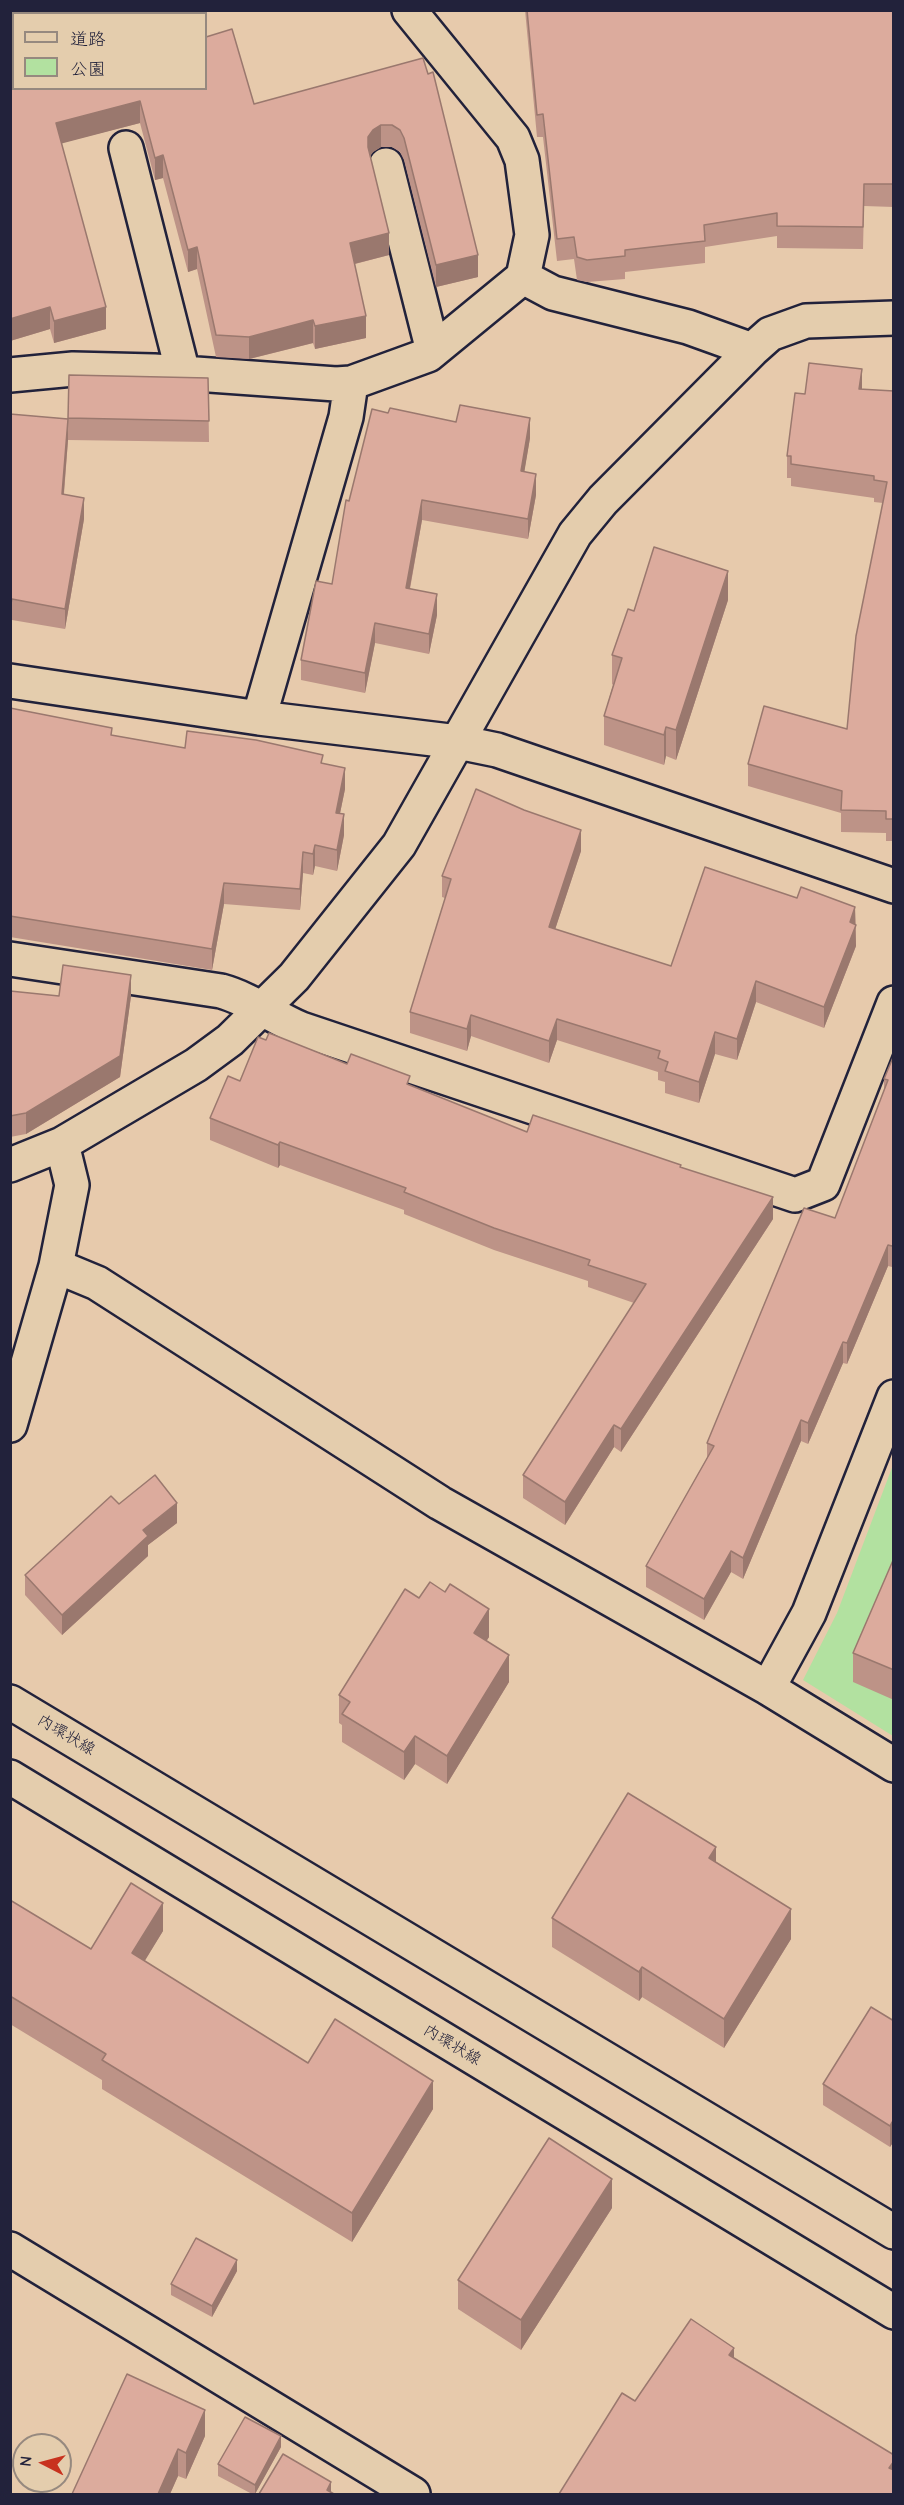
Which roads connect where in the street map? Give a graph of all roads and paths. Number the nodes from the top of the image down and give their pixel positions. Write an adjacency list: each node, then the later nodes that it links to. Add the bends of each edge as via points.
1 (409, 10): 4 (street, via 513,138 522,160 532,235)
2 (126, 148): 8 (street)
3 (386, 165): 7 (street)
4 (523, 277): 6 (street, via 553,293 688,327); 7 (street)
5 (894, 318): 6 (street, via 807,321 770,334)
6 (752, 350): 13 (street, via 603,500 575,534)
7 (433, 351): 10 (street, via 411,363)
8 (183, 373): 9 (street, via 73,369); 10 (street)
9 (10, 375)
10 (351, 383): 12 (street, via 345,417)
11 (10, 681): 12 (street)
12 (259, 718): 13 (street)
13 (458, 742): 14 (street, via 497,750); 17 (street, via 399,845 294,977)
14 (894, 886)
15 (10, 959): 17 (street, via 221,991)
16 (894, 1003): 17 (street, via 823,1184 795,1195 301,1029)
17 (261, 1008): 18 (street, via 230,1040 196,1065)
18 (62, 1144): 19 (street); 20 (street, via 72,1185)
19 (10, 1165)
20 (56, 1266): 22 (street); 23 (street, via 97,1283 440,1503)
21 (894, 1397): 23 (street, via 809,1613)
22 (10, 1425)
23 (768, 1688): 25 (street)
24 (10, 1702): 27 (street, 内環状線)
25 (894, 1765)
26 (10, 1777): 29 (street, 内環状線)
27 (894, 2232)
28 (10, 2249): 30 (street)
29 (894, 2312)
30 (413, 2494)

